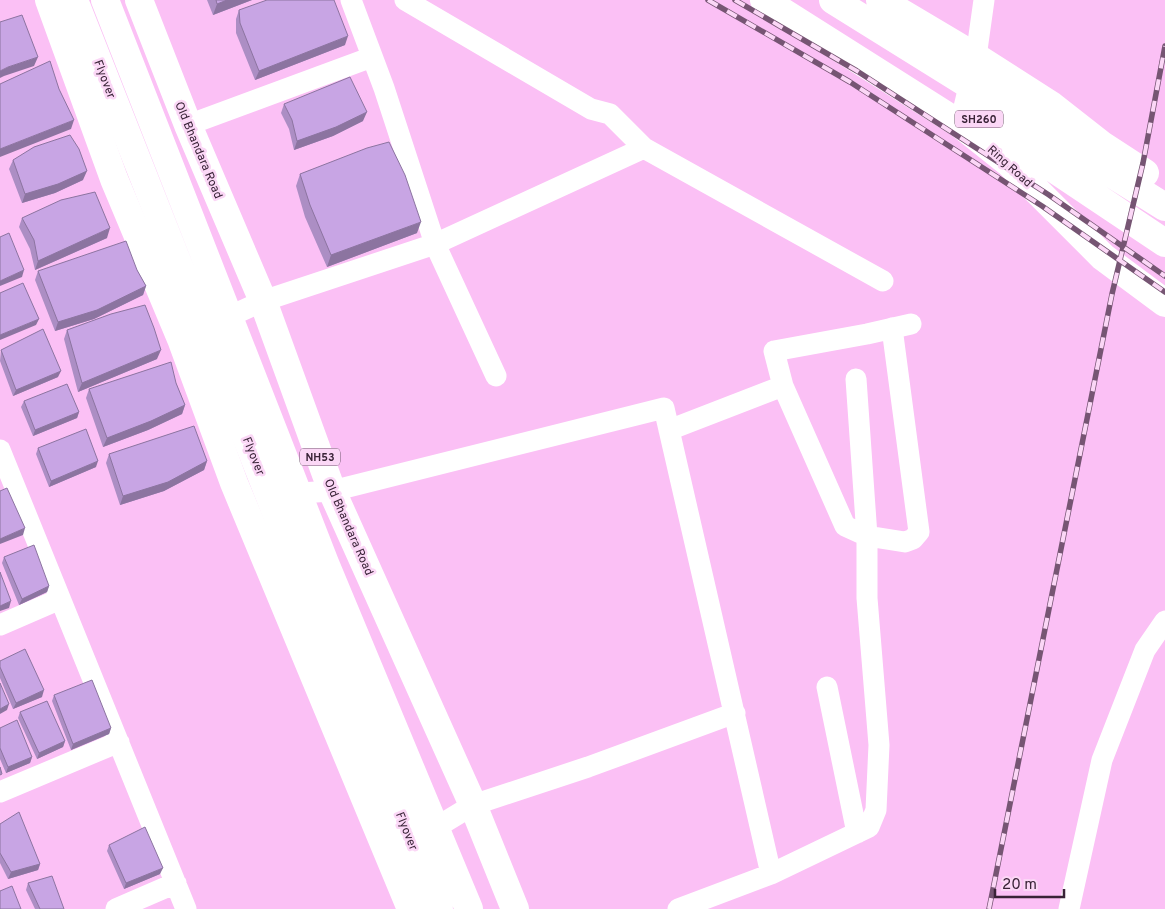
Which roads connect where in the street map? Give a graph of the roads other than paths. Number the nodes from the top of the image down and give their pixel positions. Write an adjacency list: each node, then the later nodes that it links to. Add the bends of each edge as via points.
1 (49, 0): 24 (main road, via 114,179)
2 (74, 0): 48 (main road, Flyover, via 303,581)
3 (105, 0): 49 (main road, via 325,563)
4 (139, 0): 15 (main road, Old Bhandara Road / NH53)
5 (351, 0): 12 (street)
6 (405, 0): 16 (street, via 591,109 610,114)
7 (764, 0): 14 (main road, Ring Road / SH260)
8 (790, 0): 19 (main road, Ring Road / SH260, via 931,86)
9 (833, 0): 18 (main road, SH260)
10 (880, 0): 13 (main road)
11 (984, 0): 13 (street)
12 (372, 57): 15 (street); 20 (street)
13 (976, 57): 14 (street); 17 (main road, via 1051,105 1102,145)
14 (960, 124): 23 (main road, Ring Road / SH260, via 1010,164 1103,257)
15 (188, 125): 22 (main road, Old Bhandara Road / NH53)
16 (644, 148): 20 (street); 21 (street)
17 (1165, 186)
18 (1165, 207)
19 (1165, 243)
20 (436, 244): 22 (street); 25 (street)
21 (883, 281)
22 (263, 301): 24 (street); 30 (main road, Old Bhandara Road / NH53)
23 (1165, 303)
24 (181, 339): 31 (main road)
25 (496, 376)
26 (856, 379): 32 (street)
27 (783, 386): 28 (street); 32 (street, via 845,526); 32 (street, via 774,351 901,326 919,532 904,542)
28 (669, 430): 30 (street, via 664,408); 37 (street)
29 (0, 450): 33 (street)
30 (332, 491): 31 (street, via 300,494); 40 (main road, Old Bhandara Road / NH53)
31 (251, 523): 42 (main road)
32 (867, 536): 41 (street, via 867,598 879,745 876,810 869,828)
33 (60, 599): 35 (street); 38 (street)
34 (1165, 621): 52 (street, via 1145,650 1102,760)
35 (0, 625)
36 (827, 687): 41 (street)
37 (735, 713): 40 (street); 43 (street)
38 (119, 742): 39 (street); 44 (street)
39 (0, 792)
40 (473, 805): 42 (street); 50 (main road, Old Bhandara Road / NH53)
41 (857, 833): 43 (street)
42 (390, 856): 47 (main road)
43 (770, 874): 51 (street)
44 (176, 883): 45 (street); 46 (street)
45 (116, 909)
46 (186, 909)
47 (411, 909)
48 (439, 909)
49 (470, 909)
50 (515, 909)
51 (678, 909)
52 (1068, 909)

